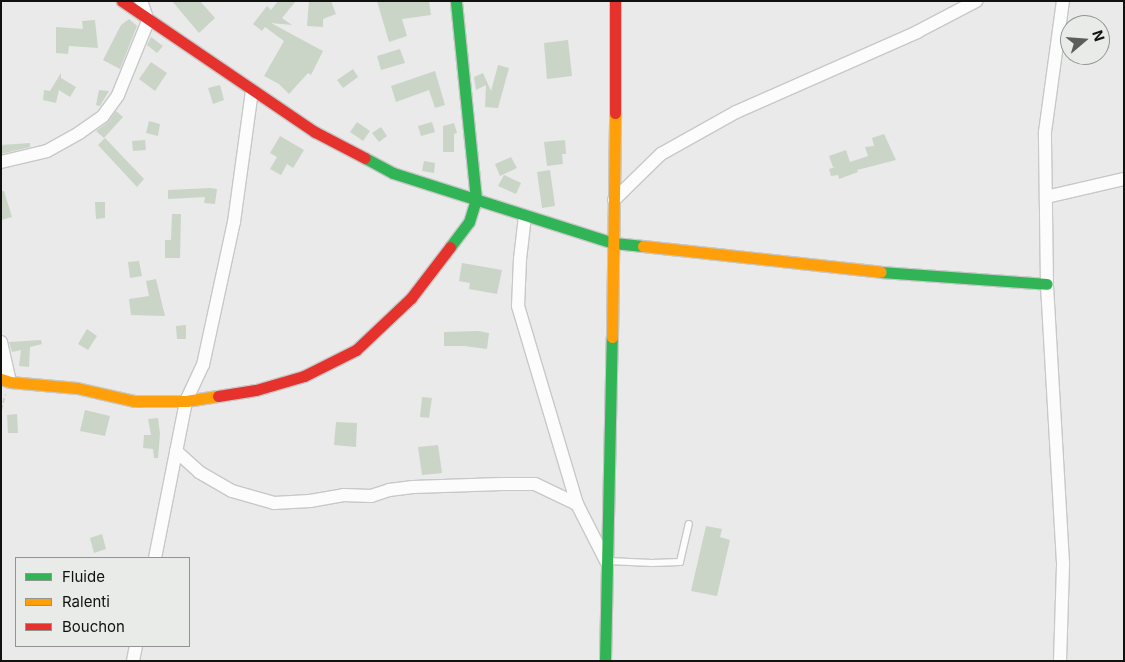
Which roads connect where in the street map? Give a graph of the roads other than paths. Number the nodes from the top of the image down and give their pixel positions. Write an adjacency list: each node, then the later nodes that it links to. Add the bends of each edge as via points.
1 (122, 1): 7 (street)
2 (142, 1): 7 (street)
3 (456, 1): 12 (street)
4 (615, 1): 13 (street)
5 (976, 1): 13 (street, via 917,32 736,112 660,154)
6 (1063, 1): 11 (street, via 1045,132)
7 (148, 21): 8 (street); 9 (street, via 118,94 102,116 47,151)
8 (252, 91): 12 (street, via 315,132 393,173); 19 (street, via 234,222 203,365)
9 (1, 162)
10 (1124, 179): 11 (street)
11 (1046, 197): 16 (street)
12 (476, 199): 14 (street); 19 (street, via 469,222 411,298 356,350 304,376 256,390)
13 (614, 200): 15 (street)
14 (525, 216): 15 (street); 21 (street, via 518,306)
15 (614, 243): 16 (street, via 876,272); 24 (street)
16 (1047, 284): 28 (street, via 1063,563)
17 (1, 342): 18 (street)
18 (6, 380): 19 (street, via 77,388 134,401)
19 (186, 401): 20 (street)
20 (176, 451): 21 (street, via 198,472 232,491 274,503 371,496 414,487 535,484); 23 (street)
21 (577, 504): 24 (street)
22 (689, 524): 24 (lane, via 680,562)
23 (154, 557)
24 (606, 561): 26 (street)
25 (136, 647): 27 (street)
26 (608, 659)
27 (133, 661)
28 (1060, 661)

